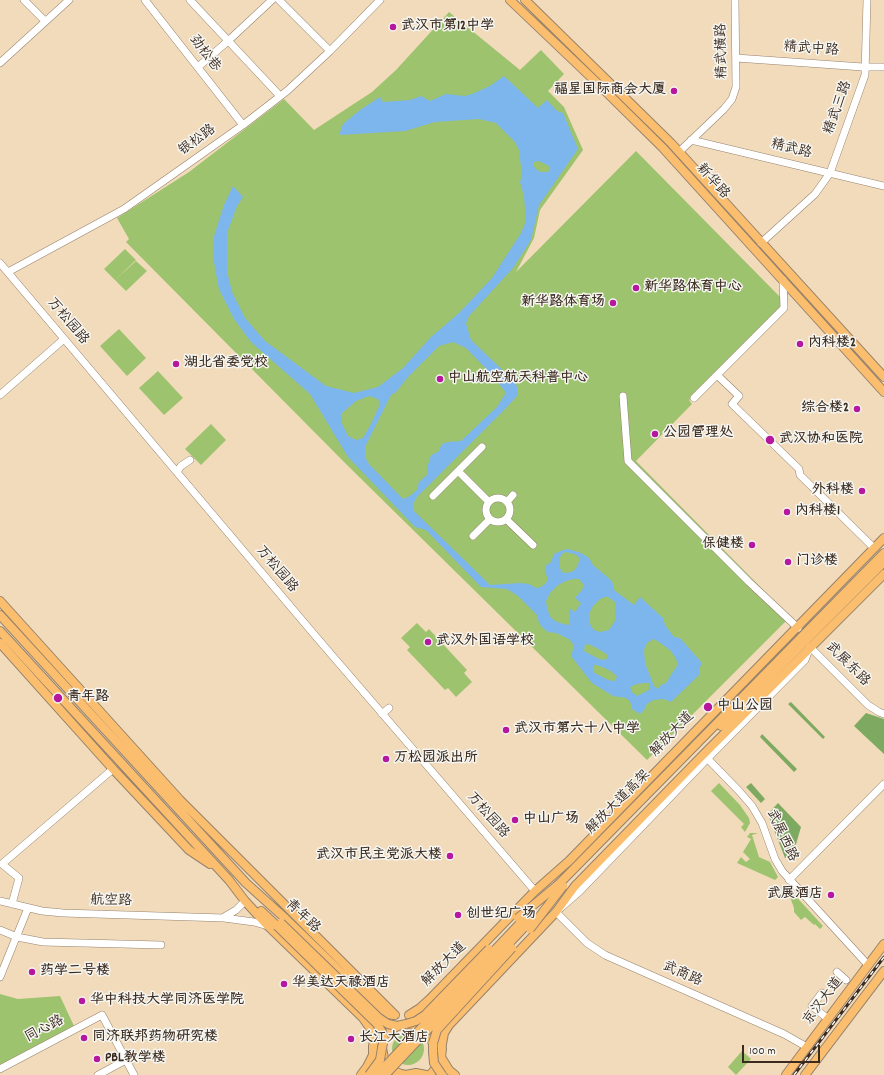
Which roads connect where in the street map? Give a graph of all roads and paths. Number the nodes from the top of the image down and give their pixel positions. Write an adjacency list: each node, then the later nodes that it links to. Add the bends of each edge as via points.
1 (24, 0): 12 (street)
2 (69, 0): 12 (street)
3 (145, 0): 17 (street, 劲松巷)
4 (190, 0): 13 (street)
5 (272, 0): 13 (street)
6 (279, 0): 14 (street)
7 (380, 0): 14 (street, 银松路)
8 (510, 0): 29 (main road, 新华路, via 662,147)
9 (525, 0): 23 (main road, 新华路)
10 (735, 0): 15 (street, 精武横路)
11 (867, 0): 18 (street, 精武三路)
12 (45, 21): 16 (street)
13 (228, 41): 17 (street); 20 (street)
14 (330, 51): 20 (street, 银松路)
15 (736, 58): 18 (street, 精武中路); 22 (street, 精武横路, via 736,87 732,99)
16 (0, 63)
17 (198, 67): 21 (street, 劲松巷)
18 (866, 67): 19 (street, 精武中路); 24 (street, 精武三路)
19 (884, 67)
20 (280, 96): 21 (street, 银松路)
21 (243, 125): 28 (street, 银松路, via 124,209)
22 (691, 140): 23 (street, 精武横路); 24 (street, 精武路)
23 (679, 152): 26 (main road, 新华路)
24 (830, 173): 25 (street, 精武路); 26 (street, 精武三路, via 815,194)
25 (884, 186)
26 (761, 243): 32 (main road, 新华路)
27 (0, 263): 28 (street, 万松园路)
28 (8, 272): 30 (street, 万松园路)
29 (783, 280): 31 (street, via 784,308); 33 (main road, 新华路)
30 (64, 339): 34 (street); 40 (street, 万松园路)
31 (717, 375): 36 (street); 50 (street, via 739,396 732,404 800,469 800,475)
32 (884, 377)
33 (884, 392)
34 (0, 395)
35 (623, 396): 57 (street, via 628,461)
36 (694, 398)
37 (482, 447): 39 (street)
38 (190, 460): 40 (street)
39 (458, 471): 42 (street); 43 (street)
40 (177, 472): 65 (street, 万松园路)
41 (513, 495): 44 (street)
42 (433, 496)
43 (489, 502): 44 (street, via 500,498); 45 (street, via 486,509)
44 (506, 502): 46 (street, via 510,512)
45 (490, 519): 46 (street, via 496,522); 47 (street)
46 (506, 519): 49 (street)
47 (473, 536)
48 (884, 538): 50 (main road, 解放大道)
49 (533, 545)
50 (874, 548): 57 (main road, 解放大道)
51 (884, 553): 77 (main road, 解放大道高架)
52 (884, 562): 77 (main road, 解放大道高架)
53 (884, 574): 60 (main road)
54 (0, 601): 55 (main road)
55 (8, 610): 61 (main road); 72 (main road)
56 (0, 615): 61 (main road, 青年路)
57 (798, 628): 78 (main road, 解放大道, via 569,861)
58 (0, 631): 63 (main road)
59 (0, 643): 62 (main road)
60 (810, 647): 66 (street, 武展东路, via 868,705); 67 (main road)
61 (30, 648): 73 (main road, 青年路)
62 (16, 661): 63 (main road); 68 (main road)
63 (54, 688): 71 (main road)
64 (389, 708): 65 (street)
65 (382, 714): 78 (street, 万松园路)
66 (884, 714)
67 (705, 757): 75 (street, 武展西路, via 752,806 766,832 775,858); 83 (main road, via 575,886)
68 (113, 768): 69 (main road); 81 (street, via 2,864 19,878)
69 (120, 776): 71 (main road); 74 (main road, via 189,850)
70 (884, 784): 75 (street)
71 (151, 795): 74 (main road)
72 (175, 795): 73 (main road); 98 (main road)
73 (199, 833): 76 (main road, 青年路)
74 (226, 877): 80 (main road); 85 (main road)
75 (789, 880): 91 (street, 武展西路)
76 (246, 883): 85 (main road); 98 (main road, 青年路, via 379,1009 386,1014)
77 (561, 884): 100 (main road, bridge, via 522,914 425,1016); 104 (main road, bridge, via 534,925 438,1030); 118 (main road, 解放大道高架, bridge); 119 (main road, 解放大道高架, bridge)
78 (535, 891): 97 (main road, 解放大道, via 430,999)
79 (0, 901): 81 (street, 航空路)
80 (245, 901): 84 (street); 86 (main road)
81 (12, 904): 82 (street, 航空路)
82 (28, 908): 84 (street, 航空路, via 84,915); 88 (street)
83 (556, 912): 105 (main road, via 449,1025); 106 (street, 武商路, via 587,943 605,955 784,1034)
84 (224, 918): 86 (street, 航空路)
85 (279, 925): 101 (main road, bridge, via 379,1018); 102 (main road, bridge, via 377,1024)
86 (268, 926): 103 (main road, via 363,1018 372,1031)
87 (0, 930): 88 (street)
88 (17, 937): 89 (street, via 43,942); 94 (street)
89 (161, 945)
90 (883, 949): 91 (main road, 京汉大道)
91 (868, 965): 99 (main road, 京汉大道)
92 (884, 971): 125 (main road, 京汉大道)
93 (837, 972): 95 (street)
94 (0, 977)
95 (846, 980)
96 (822, 993): 99 (street, via 812,1006)
97 (409, 1015): 98 (main road); 105 (main road, via 430,1022)
98 (397, 1016): 103 (main road, via 385,1023)
99 (828, 1019): 106 (main road, 京汉大道)
100 (406, 1024): 101 (main road, bridge); 104 (main road, bridge, via 416,1025 425,1030)
101 (397, 1026): 102 (main road)
102 (384, 1039): 107 (main road, bridge)
103 (374, 1042): 108 (main road)
104 (433, 1043): 122 (main road, bridge, via 434,1063)
105 (442, 1044): 109 (main road)
106 (807, 1047): 124 (main road, 京汉大道)
107 (382, 1048): 112 (main road, bridge, via 386,1062); 117 (main road, bridge, via 380,1060)
108 (373, 1055): 116 (main road); 119 (main road)
109 (441, 1057): 121 (main road); 123 (main road)
110 (126, 1060): 111 (street, 同心路, via 102,1015); 114 (street); 115 (street)
111 (0, 1070): 113 (street)
112 (398, 1074): 120 (main road)
113 (2, 1075)
114 (98, 1075)
115 (134, 1075)
116 (360, 1075)
117 (369, 1075)
118 (377, 1075)
119 (385, 1075)
120 (426, 1075)
121 (430, 1075)
122 (442, 1075)
123 (455, 1075)
124 (786, 1075)
125 (805, 1075)

